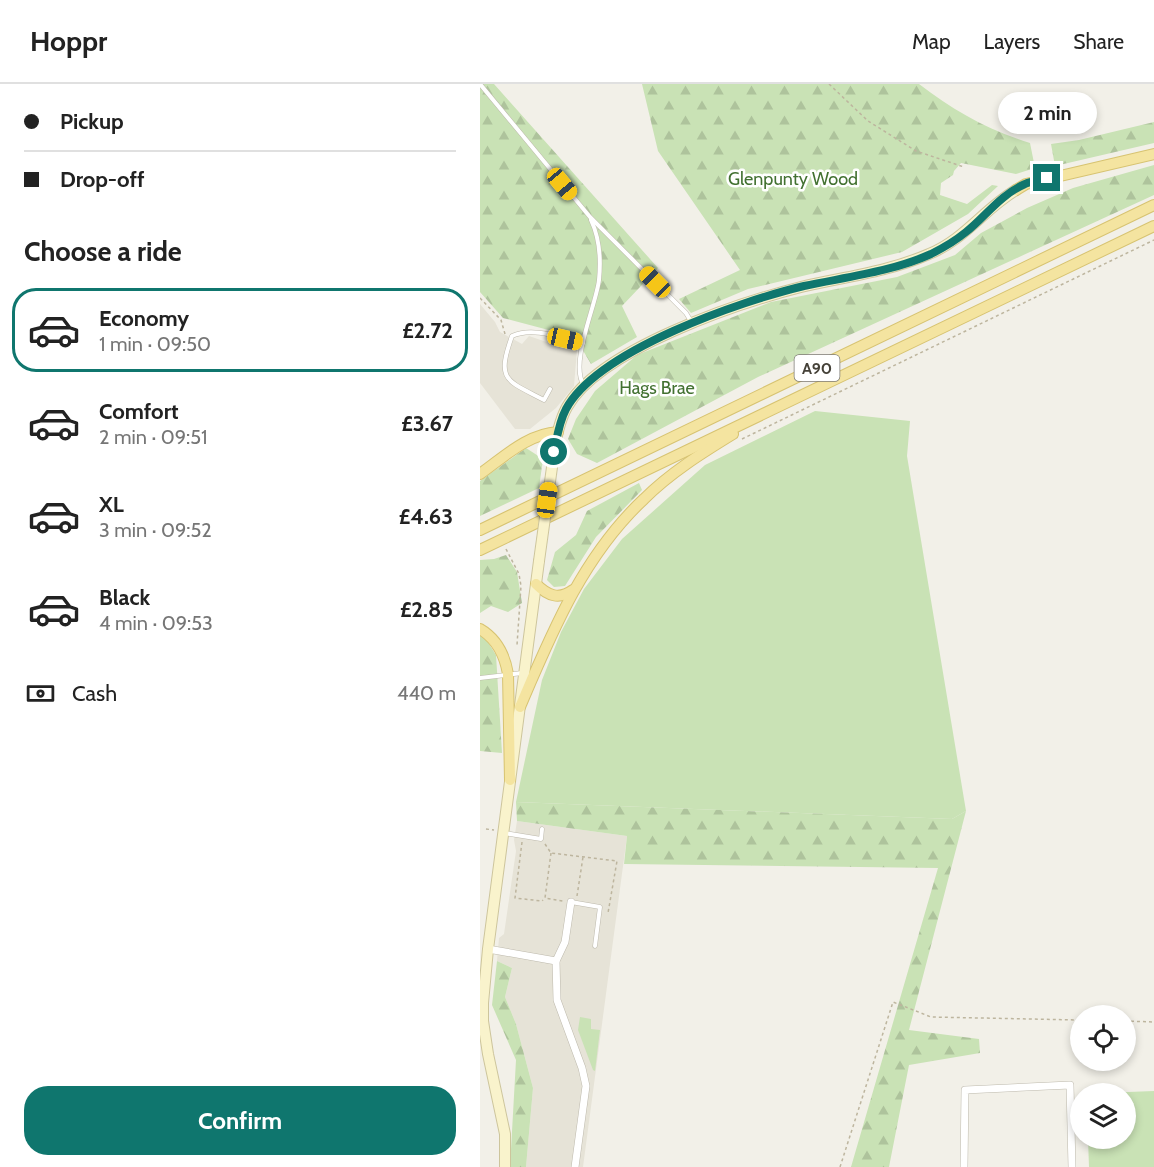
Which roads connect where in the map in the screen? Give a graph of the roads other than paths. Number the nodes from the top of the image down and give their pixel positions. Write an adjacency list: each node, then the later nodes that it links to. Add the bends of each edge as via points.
1 (480, 84): 5 (lane)
2 (1154, 154): 3 (main road, via 1026,184)
3 (1016, 190): 7 (street, via 1000,199 950,244 930,254 758,299)
4 (1154, 206): 14 (main road, A90)
5 (590, 217): 7 (lane); 8 (lane, via 599,245 599,281)
6 (1154, 226): 11 (main road, A90)
7 (693, 323): 9 (street, via 642,346)
8 (583, 343): 9 (lane, via 580,372); 10 (lane, via 530,331 512,336 504,358 505,374 512,383 544,400)
9 (584, 386): 12 (street, via 566,407)
10 (550, 389)
11 (777, 407): 15 (main road, A90); 17 (main road, via 706,450 644,498 603,545)
12 (558, 432): 13 (main road, via 526,440); 16 (street, bridge)
13 (480, 474)
14 (480, 530)
15 (480, 550)
16 (536, 584): 17 (main road, via 552,596); 19 (street, via 526,659)
17 (574, 590): 19 (main road)
18 (480, 629): 20 (main road, via 501,651)
19 (529, 673): 20 (lane); 22 (main road)
20 (508, 674): 21 (lane); 23 (main road)
21 (480, 678)
22 (520, 707): 23 (street)
23 (510, 780): 25 (street)
24 (542, 830): 25 (lane, via 541,839)
25 (503, 832): 28 (street)
26 (571, 902): 27 (lane, via 600,907); 29 (street, via 565,942)
27 (595, 946)
28 (488, 949): 29 (street); 30 (street, via 483,1021 506,1134)
29 (556, 961): 31 (street, via 557,1000 586,1086)
30 (505, 1167)
31 (575, 1167)
32 (964, 1167): 33 (street, via 965,1090 1070,1085)
33 (1072, 1167)

